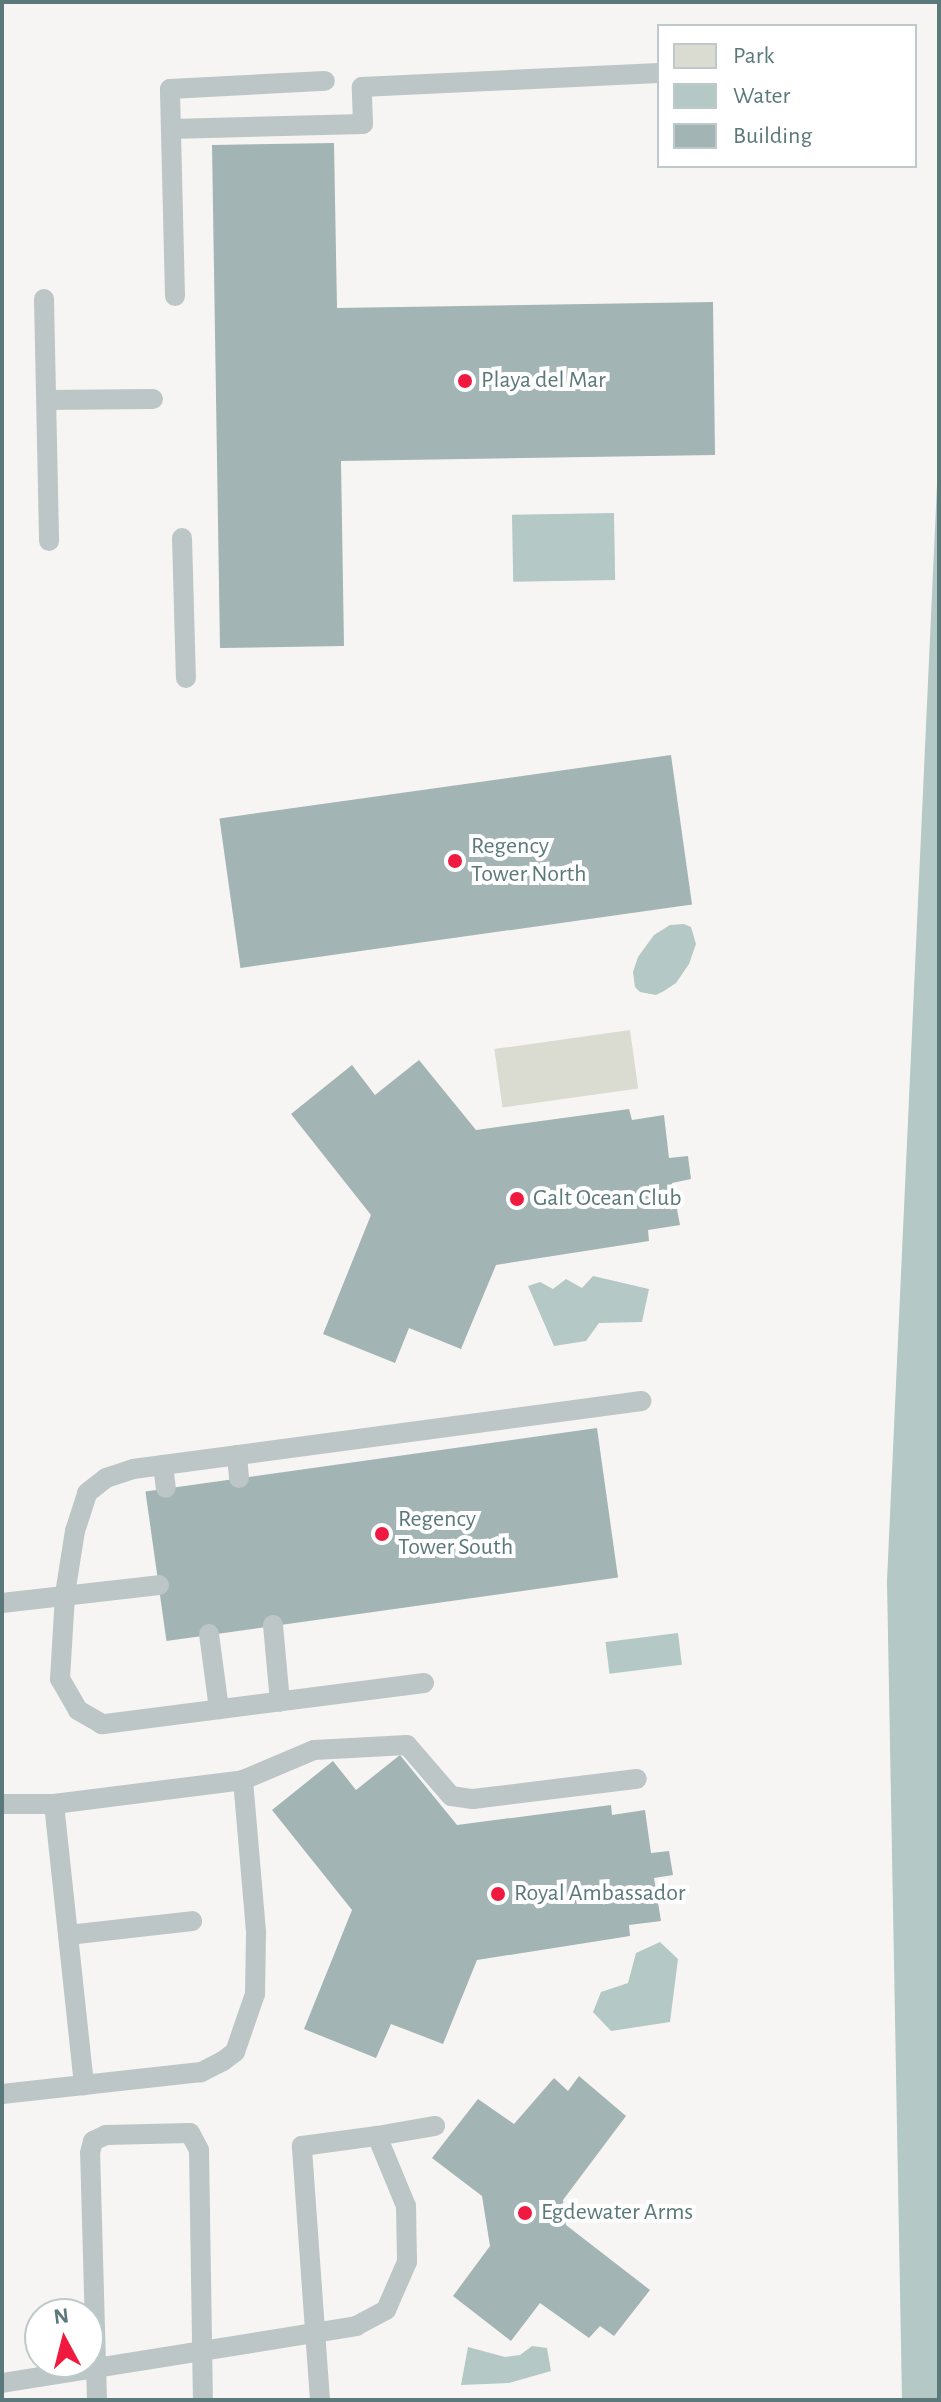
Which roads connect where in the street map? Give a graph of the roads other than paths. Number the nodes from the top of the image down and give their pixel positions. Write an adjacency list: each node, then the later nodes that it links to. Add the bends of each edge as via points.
1 (657, 73): 3 (lane, via 362,87 363,124)
2 (325, 81): 3 (lane, via 170,89)
3 (171, 129): 4 (lane)
4 (175, 296)
5 (44, 299): 7 (lane)
6 (153, 399): 7 (lane)
7 (47, 400): 9 (lane)
8 (182, 538): 10 (lane)
9 (49, 541)
10 (186, 678)
11 (641, 1401): 12 (lane)
12 (237, 1455): 13 (lane); 14 (lane)
13 (163, 1465): 15 (lane); 17 (lane, via 106,1478 87,1493)
14 (239, 1478)
15 (166, 1488)
16 (159, 1585): 17 (lane)
17 (65, 1594): 18 (lane); 23 (lane, via 60,1679 78,1710 102,1724)
18 (2, 1603)
19 (273, 1625): 22 (lane)
20 (209, 1634): 23 (lane)
21 (424, 1683): 22 (lane)
22 (280, 1702): 23 (lane)
23 (219, 1709)
24 (637, 1779): 25 (lane, via 473,1799 451,1796 407,1745 314,1750)
25 (243, 1780): 27 (lane); 30 (lane, via 256,1932 255,1994 235,2052 201,2072)
26 (2, 1804): 27 (lane)
27 (54, 1804): 29 (lane)
28 (192, 1921): 29 (lane)
29 (68, 1935): 30 (lane)
30 (84, 2085): 31 (lane)
31 (2, 2094)
32 (435, 2126): 33 (lane)
33 (377, 2136): 35 (lane, via 406,2206 407,2262 386,2310 356,2326); 35 (lane, via 302,2146)
34 (95, 2298): 36 (lane, via 93,2141 106,2135 190,2133 199,2150)
35 (315, 2333): 36 (lane); 43 (lane)
36 (202, 2351): 37 (lane); 42 (lane)
37 (104, 2367)
38 (34, 2378): 40 (lane)
39 (97, 2378): 41 (lane)
40 (2, 2383)
41 (97, 2400)
42 (203, 2400)
43 (320, 2400)

